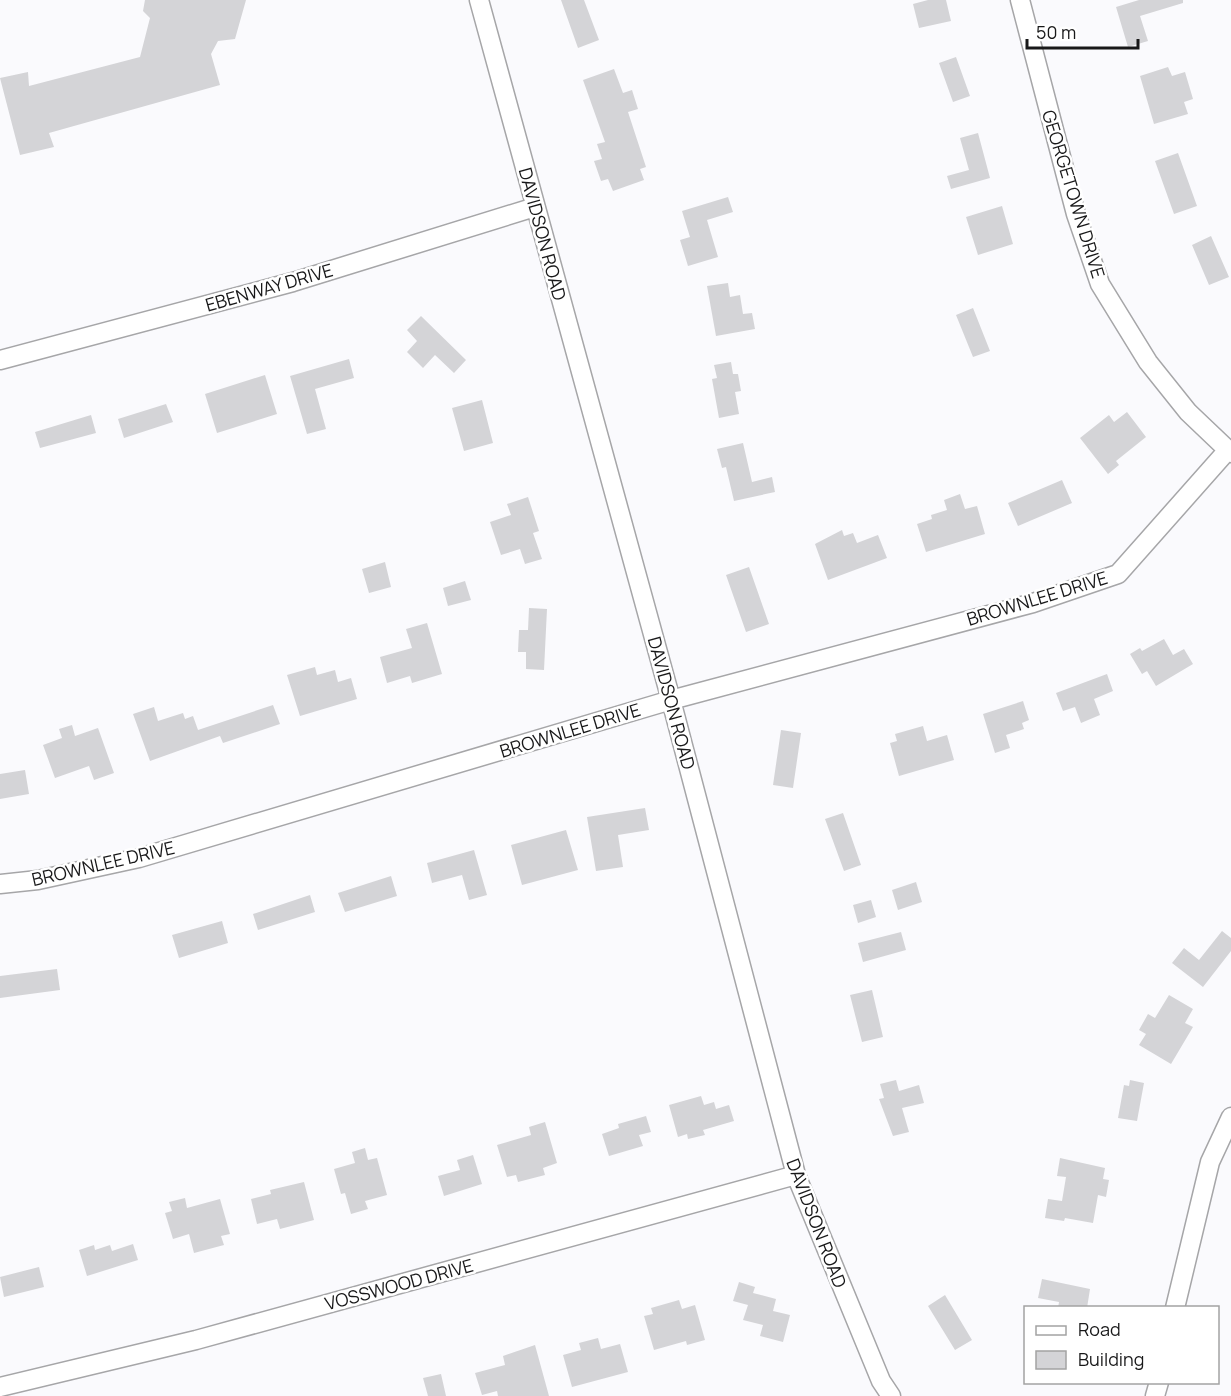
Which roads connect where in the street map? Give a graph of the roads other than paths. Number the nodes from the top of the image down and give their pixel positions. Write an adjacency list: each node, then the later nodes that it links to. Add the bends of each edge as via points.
1 (479, 0): 3 (street, DAVIDSON ROAD)
2 (1020, 0): 5 (street, GEORGETOWN DRIVE, via 1077,214 1100,284 1148,362 1188,412)
3 (536, 207): 4 (street, EBENWAY DRIVE, via 293,282); 6 (street, DAVIDSON ROAD)
4 (0, 360)
5 (1229, 452): 6 (street, BROWNLEE DRIVE, via 1118,574 1033,603)
6 (671, 700): 7 (street, BROWNLEE DRIVE, via 139,858 38,880); 9 (street, DAVIDSON ROAD)
7 (0, 884)
8 (1231, 1118): 10 (street, via 1210,1161)
9 (796, 1175): 11 (street, VOSSWOOD DRIVE, via 196,1340); 12 (street, DAVIDSON ROAD, via 881,1381)
10 (1175, 1306)
11 (0, 1387)
12 (891, 1396)

